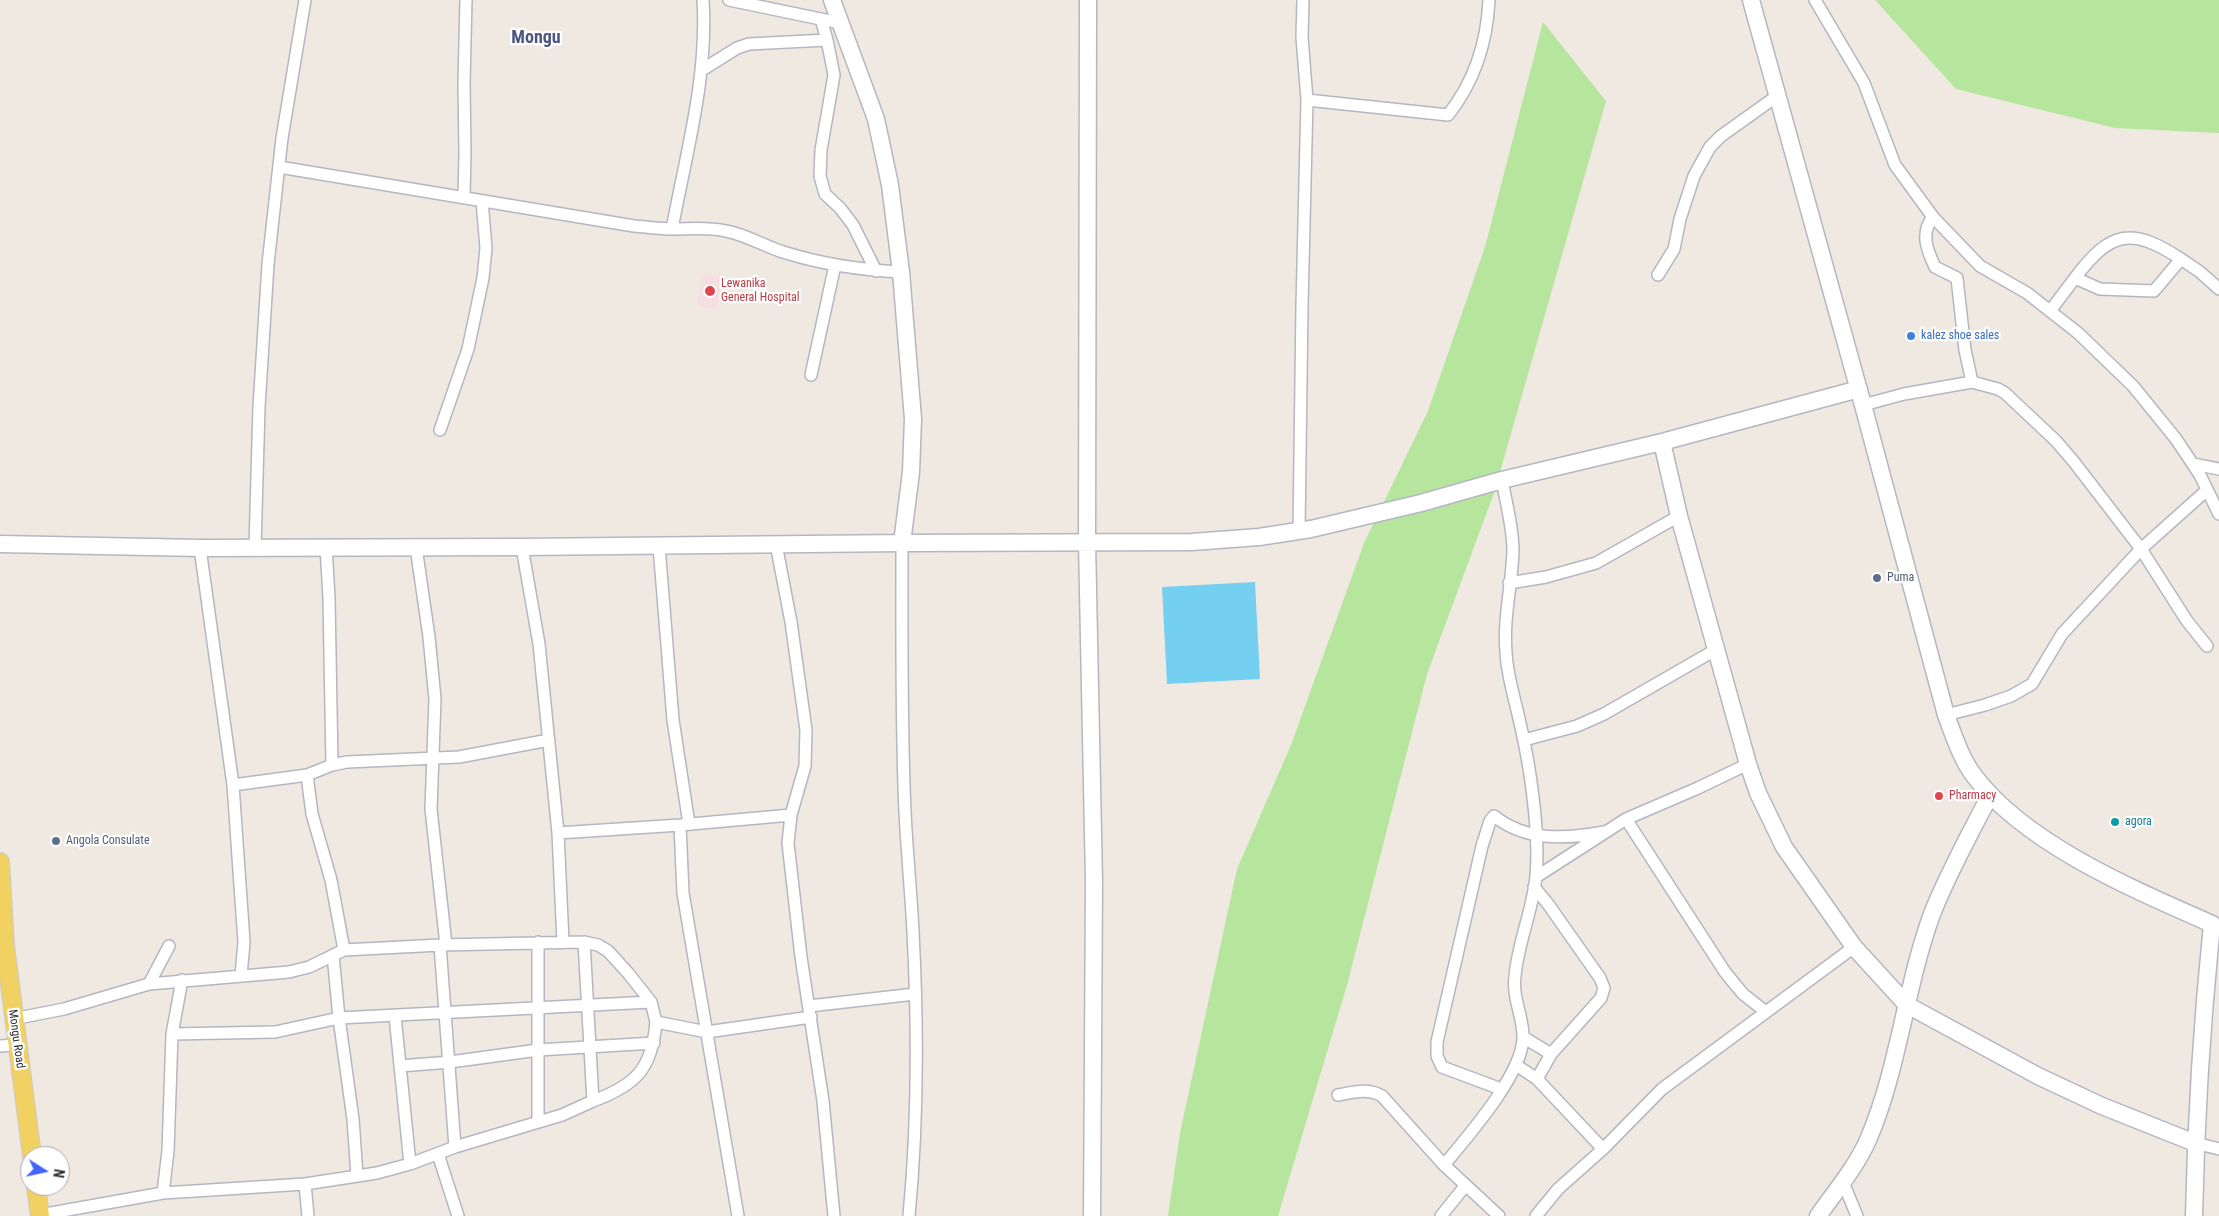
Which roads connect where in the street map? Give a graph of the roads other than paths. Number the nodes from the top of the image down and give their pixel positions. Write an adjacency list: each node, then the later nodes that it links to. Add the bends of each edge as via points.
1 (305, 0): 17 (street)
2 (466, 0): 18 (street)
3 (703, 0): 14 (street)
4 (729, 0): 11 (street)
5 (832, 0): 12 (main road)
6 (1088, 0): 42 (main road)
7 (1303, 0): 16 (street)
8 (1489, 0): 16 (street, via 1482,52 1473,78 1448,115)
9 (1751, 0): 15 (main road)
10 (1816, 0): 20 (street, via 1864,83 1895,165)
11 (820, 19): 12 (street); 13 (street)
12 (840, 23): 25 (main road, via 876,119 890,185)
13 (827, 40): 14 (street, via 749,44); 24 (street, via 834,75 821,150 822,187 853,225)
14 (702, 70): 21 (street)
15 (1777, 96): 26 (street, via 1710,146 1694,176 1674,249); 32 (main road)
16 (1307, 100): 41 (street)
17 (279, 166): 18 (street); 48 (street, via 268,264)
18 (464, 196): 19 (street)
19 (482, 201): 21 (street, via 634,226); 33 (street, via 486,248 483,278 468,349)
20 (1933, 217): 29 (street, via 1980,266 2027,293); 31 (street, via 1926,230 1926,242 1935,267 1957,278)
21 (672, 229): 23 (street, via 727,231 794,256)
22 (2181, 259): 27 (street, via 2154,291 2100,289); 27 (street, via 2148,240 2126,236 2088,261); 28 (street)
23 (835, 265): 24 (street); 30 (street)
24 (876, 271): 25 (street)
25 (901, 272): 43 (main road, via 912,419 911,472)
26 (1658, 275)
27 (2075, 278): 29 (street)
28 (2219, 289)
29 (2050, 311): 35 (street, via 2133,386)
30 (811, 375)
31 (1972, 382): 32 (street, via 1904,394); 52 (street, via 2005,393 2056,441)
32 (1861, 397): 34 (main road); 56 (main road)
33 (440, 430)
34 (1662, 442): 37 (main road); 40 (main road)
35 (2193, 464): 36 (street); 38 (street)
36 (2219, 469)
37 (1502, 480): 41 (main road, via 1421,503); 53 (street, via 1512,536)
38 (2207, 490): 39 (street); 52 (street)
39 (2219, 514)
40 (1679, 516): 53 (street, via 1596,563); 55 (main road)
41 (1299, 531): 42 (main road, via 1192,542)
42 (1087, 542): 43 (main road); 132 (main road, via 1094,882)
43 (902, 543): 45 (main road); 84 (street, via 905,812)
44 (0, 544): 50 (main road)
45 (776, 544): 47 (main road); 65 (street, via 806,730 805,766)
46 (326, 546): 48 (main road); 49 (main road); 61 (street)
47 (659, 546): 51 (main road); 67 (street)
48 (255, 547): 50 (main road)
49 (416, 547): 51 (main road); 59 (street, via 435,699)
50 (200, 548): 63 (street)
51 (522, 548): 57 (street, via 539,644)
52 (2141, 550): 54 (street); 56 (street, via 2062,634 2032,684 2011,696)
53 (1509, 583): 58 (street, via 1506,654)
54 (2207, 646)
55 (1717, 649): 58 (street, via 1604,714 1576,726); 60 (main road)
56 (1946, 715): 64 (main road, via 1962,756)
57 (549, 740): 59 (street, via 468,756); 69 (street)
58 (1524, 740): 70 (street)
59 (434, 758): 61 (street, via 366,760); 77 (street, via 431,809)
60 (1748, 764): 66 (street); 79 (main road, via 1784,847)
61 (332, 765): 62 (street)
62 (307, 776): 63 (street); 80 (street, via 312,814 331,880)
63 (233, 785): 81 (street, via 244,942)
64 (1990, 795): 73 (main road, via 2073,856 2137,891); 87 (main road, via 1932,914)
65 (791, 815): 67 (street); 90 (street, via 788,843)
66 (1626, 819): 68 (street); 91 (street, via 1725,972 1743,994)
67 (684, 825): 69 (street); 96 (street, via 683,893)
68 (1604, 832): 70 (street, via 1568,838); 72 (street)
69 (558, 833): 75 (street)
70 (1536, 836): 72 (street); 108 (street, via 1492,817 1482,846 1437,1042 1436,1056 1442,1067)
71 (0, 862): 94 (main road, Mongu Road)
72 (1535, 882): 98 (street, via 1515,977 1514,996); 103 (street, via 1604,988 1595,1006)
73 (2216, 925): 112 (main road, via 2204,1005)
74 (538, 942): 75 (street); 77 (street); 88 (street)
75 (563, 942): 76 (street)
76 (584, 942): 85 (street, via 608,951); 86 (street)
77 (443, 945): 80 (street); 89 (street)
78 (169, 946): 83 (street)
79 (1854, 948): 87 (main road); 91 (street)
80 (338, 952): 81 (street, via 309,967 271,975); 93 (street)
81 (241, 976): 82 (street)
82 (182, 980): 83 (street); 97 (street)
83 (149, 984): 94 (street, via 64,1009)
84 (915, 994): 90 (street); 131 (street, via 914,1164)
85 (651, 1002): 86 (street); 95 (street)
86 (588, 1004): 88 (street); 101 (street)
87 (1907, 1006): 112 (main road, via 2038,1076); 121 (main road, via 1884,1096 1867,1142)
88 (538, 1007): 89 (street); 102 (street)
89 (445, 1012): 92 (street); 104 (street)
90 (810, 1012): 96 (street); 130 (street, via 823,1101)
91 (1766, 1012): 115 (street, via 1662,1088)
92 (395, 1016): 93 (street); 106 (street)
93 (339, 1018): 97 (street, via 275,1032); 120 (street)
94 (13, 1019): 100 (main road, Mongu Road)
95 (656, 1022): 96 (street); 99 (street)
96 (707, 1032): 129 (street)
97 (172, 1034): 124 (street, via 168,1151)
98 (1523, 1037): 103 (street); 105 (street)
99 (654, 1044): 101 (street); 110 (street, via 636,1078 618,1092)
100 (8, 1045): 113 (main road, Mongu Road)
101 (592, 1048): 102 (street); 110 (street)
102 (538, 1050): 104 (street); 111 (street)
103 (1551, 1054): 107 (street)
104 (450, 1062): 106 (street); 114 (street)
105 (1516, 1065): 107 (street); 108 (street)
106 (400, 1066): 118 (street)
107 (1537, 1079): 115 (street)
108 (1501, 1089): 119 (street)
109 (1338, 1096): 119 (street, via 1362,1091 1373,1091 1382,1096)
110 (593, 1101): 111 (street)
111 (538, 1122): 114 (street)
112 (2195, 1143): 116 (street); 138 (main road)
113 (30, 1146)
114 (455, 1147): 117 (street)
115 (1603, 1149): 135 (street, via 1558,1189)
116 (2219, 1149)
117 (438, 1154): 118 (street); 128 (street)
118 (410, 1164): 120 (street)
119 (1444, 1165): 123 (street)
120 (357, 1176): 122 (street)
121 (1843, 1182): 136 (main road); 137 (street)
122 (305, 1184): 124 (street); 127 (street)
123 (1465, 1186): 133 (street); 134 (street)
124 (163, 1193): 126 (street)
125 (37, 1196): 126 (main road)
126 (40, 1215)
127 (308, 1216)
128 (458, 1216)
129 (738, 1216)
130 (834, 1216)
131 (909, 1216)
132 (1092, 1216)
133 (1441, 1216)
134 (1499, 1216)
135 (1536, 1216)
136 (1818, 1216)
137 (1857, 1216)
138 (2194, 1216)

